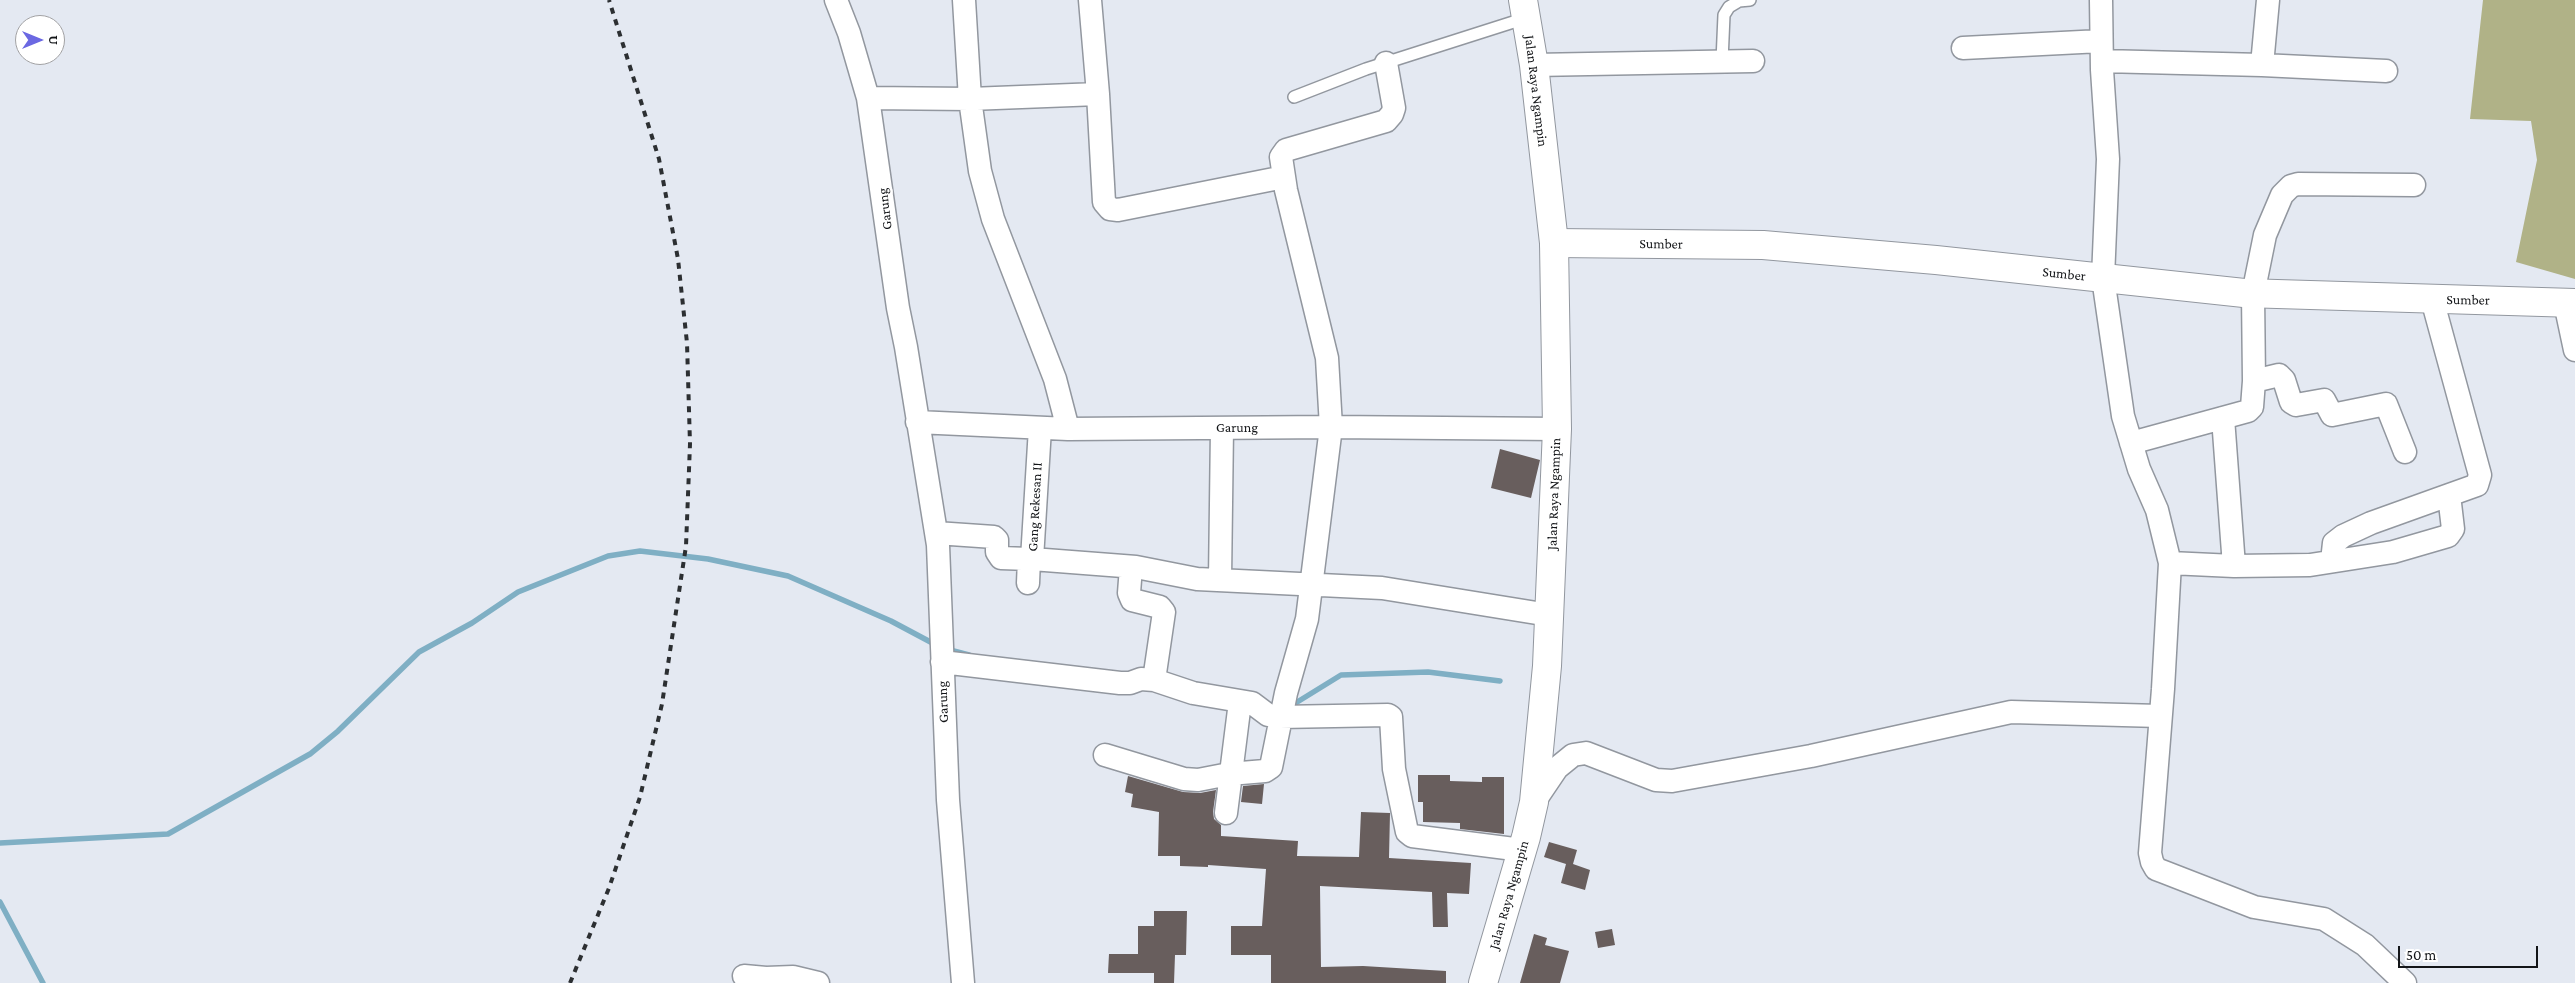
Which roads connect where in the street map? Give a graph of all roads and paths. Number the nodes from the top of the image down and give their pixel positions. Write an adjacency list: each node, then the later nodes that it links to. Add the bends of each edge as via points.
1 (836, 0): 18 (street, Garung)
2 (964, 0): 19 (street)
3 (1090, 0): 16 (street)
4 (1750, 0): 11 (lane, via 1739,1 1724,16)
5 (2101, 0): 9 (street)
6 (2268, 0): 13 (street)
7 (1524, 9): 12 (lane); 14 (street, Jalan Raya Ngampin)
8 (1963, 48): 9 (street)
9 (2102, 51): 13 (street); 23 (street, via 2108,159)
10 (1753, 60): 11 (street)
11 (1722, 61): 14 (street)
12 (1386, 63): 17 (lane); 20 (street, via 1394,108 1386,121 1286,150 1281,157)
13 (2262, 65): 15 (street)
14 (1534, 66): 22 (street, Jalan Raya Ngampin)
15 (2386, 71)
16 (1098, 94): 19 (street); 20 (street, via 1104,202 1110,209)
17 (1294, 97)
18 (868, 98): 19 (street); 30 (street, Garung)
19 (970, 99): 34 (street, via 980,171 993,219 1044,347)
20 (1284, 177): 31 (street, via 1327,358)
21 (2414, 185): 24 (street, via 2291,186 2282,195 2265,235)
22 (1554, 243): 23 (street, Sumber, via 1763,245); 35 (street, Jalan Raya Ngampin)
23 (2103, 278): 24 (street, Sumber); 36 (street, via 2123,416)
24 (2253, 294): 25 (street, Sumber); 28 (street)
25 (2432, 299): 26 (street, Sumber); 38 (street, via 2480,476 2477,485)
26 (2570, 303): 27 (street)
27 (2575, 350)
28 (2254, 381): 29 (street, via 2252,407); 37 (street, via 2279,376 2284,380 2290,402 2296,405 2324,400 2332,415 2386,404)
29 (2223, 418): 36 (street); 43 (street)
30 (917, 422): 32 (street, Garung); 39 (street, Garung)
31 (1331, 427): 33 (street, Garung); 35 (street, Garung); 47 (street)
32 (1040, 428): 34 (street, Garung); 40 (street, Gang Rekesan II)
33 (1222, 428): 34 (street, Garung); 45 (street)
34 (1068, 429)
35 (1557, 429): 48 (street, Jalan Raya Ngampin)
36 (2131, 443): 42 (street, via 2157,510)
37 (2405, 452)
38 (2450, 495): 41 (street, via 2343,536 2334,543); 41 (street, via 2453,529 2448,536 2393,552)
39 (936, 533): 40 (street, via 994,537 1001,558); 49 (street, Garung)
40 (1031, 559): 44 (street); 46 (street, Gang Rekesan II)
41 (2332, 561): 43 (street, via 2310,565)
42 (2170, 563): 43 (street); 52 (street)
43 (2234, 566)
44 (1131, 567): 45 (street); 50 (street, via 1128,594 1132,600 1160,607 1164,612)
45 (1220, 580): 47 (street)
46 (1028, 583)
47 (1313, 584): 48 (street, via 1417,592); 53 (street, via 1307,619)
48 (1549, 615): 56 (street, Jalan Raya Ngampin)
49 (942, 662): 50 (street, via 1120,683); 62 (street, Garung, via 948,800)
50 (1155, 674): 51 (street, via 1193,693)
51 (1240, 702): 53 (street); 55 (street)
52 (2160, 716): 56 (street, via 2011,712 1811,756 1672,781 1656,780 1586,753 1573,755 1557,768); 64 (street, via 2150,852 2156,869 2254,908 2324,919 2365,945)
53 (1280, 717): 55 (street, via 1271,767 1265,771); 58 (street, via 1388,715 1391,717 1394,769 1407,832 1412,836)
54 (1104, 755): 55 (street, via 1184,779 1198,780)
55 (1229, 774): 57 (street)
56 (1534, 802): 58 (street, Jalan Raya Ngampin)
57 (1226, 813)
58 (1522, 850): 63 (street, Jalan Raya Ngampin)
59 (744, 976): 60 (street)
60 (767, 980): 61 (street, via 793,977)
61 (818, 983)
62 (963, 983)
63 (1483, 983)
64 (2405, 983)

